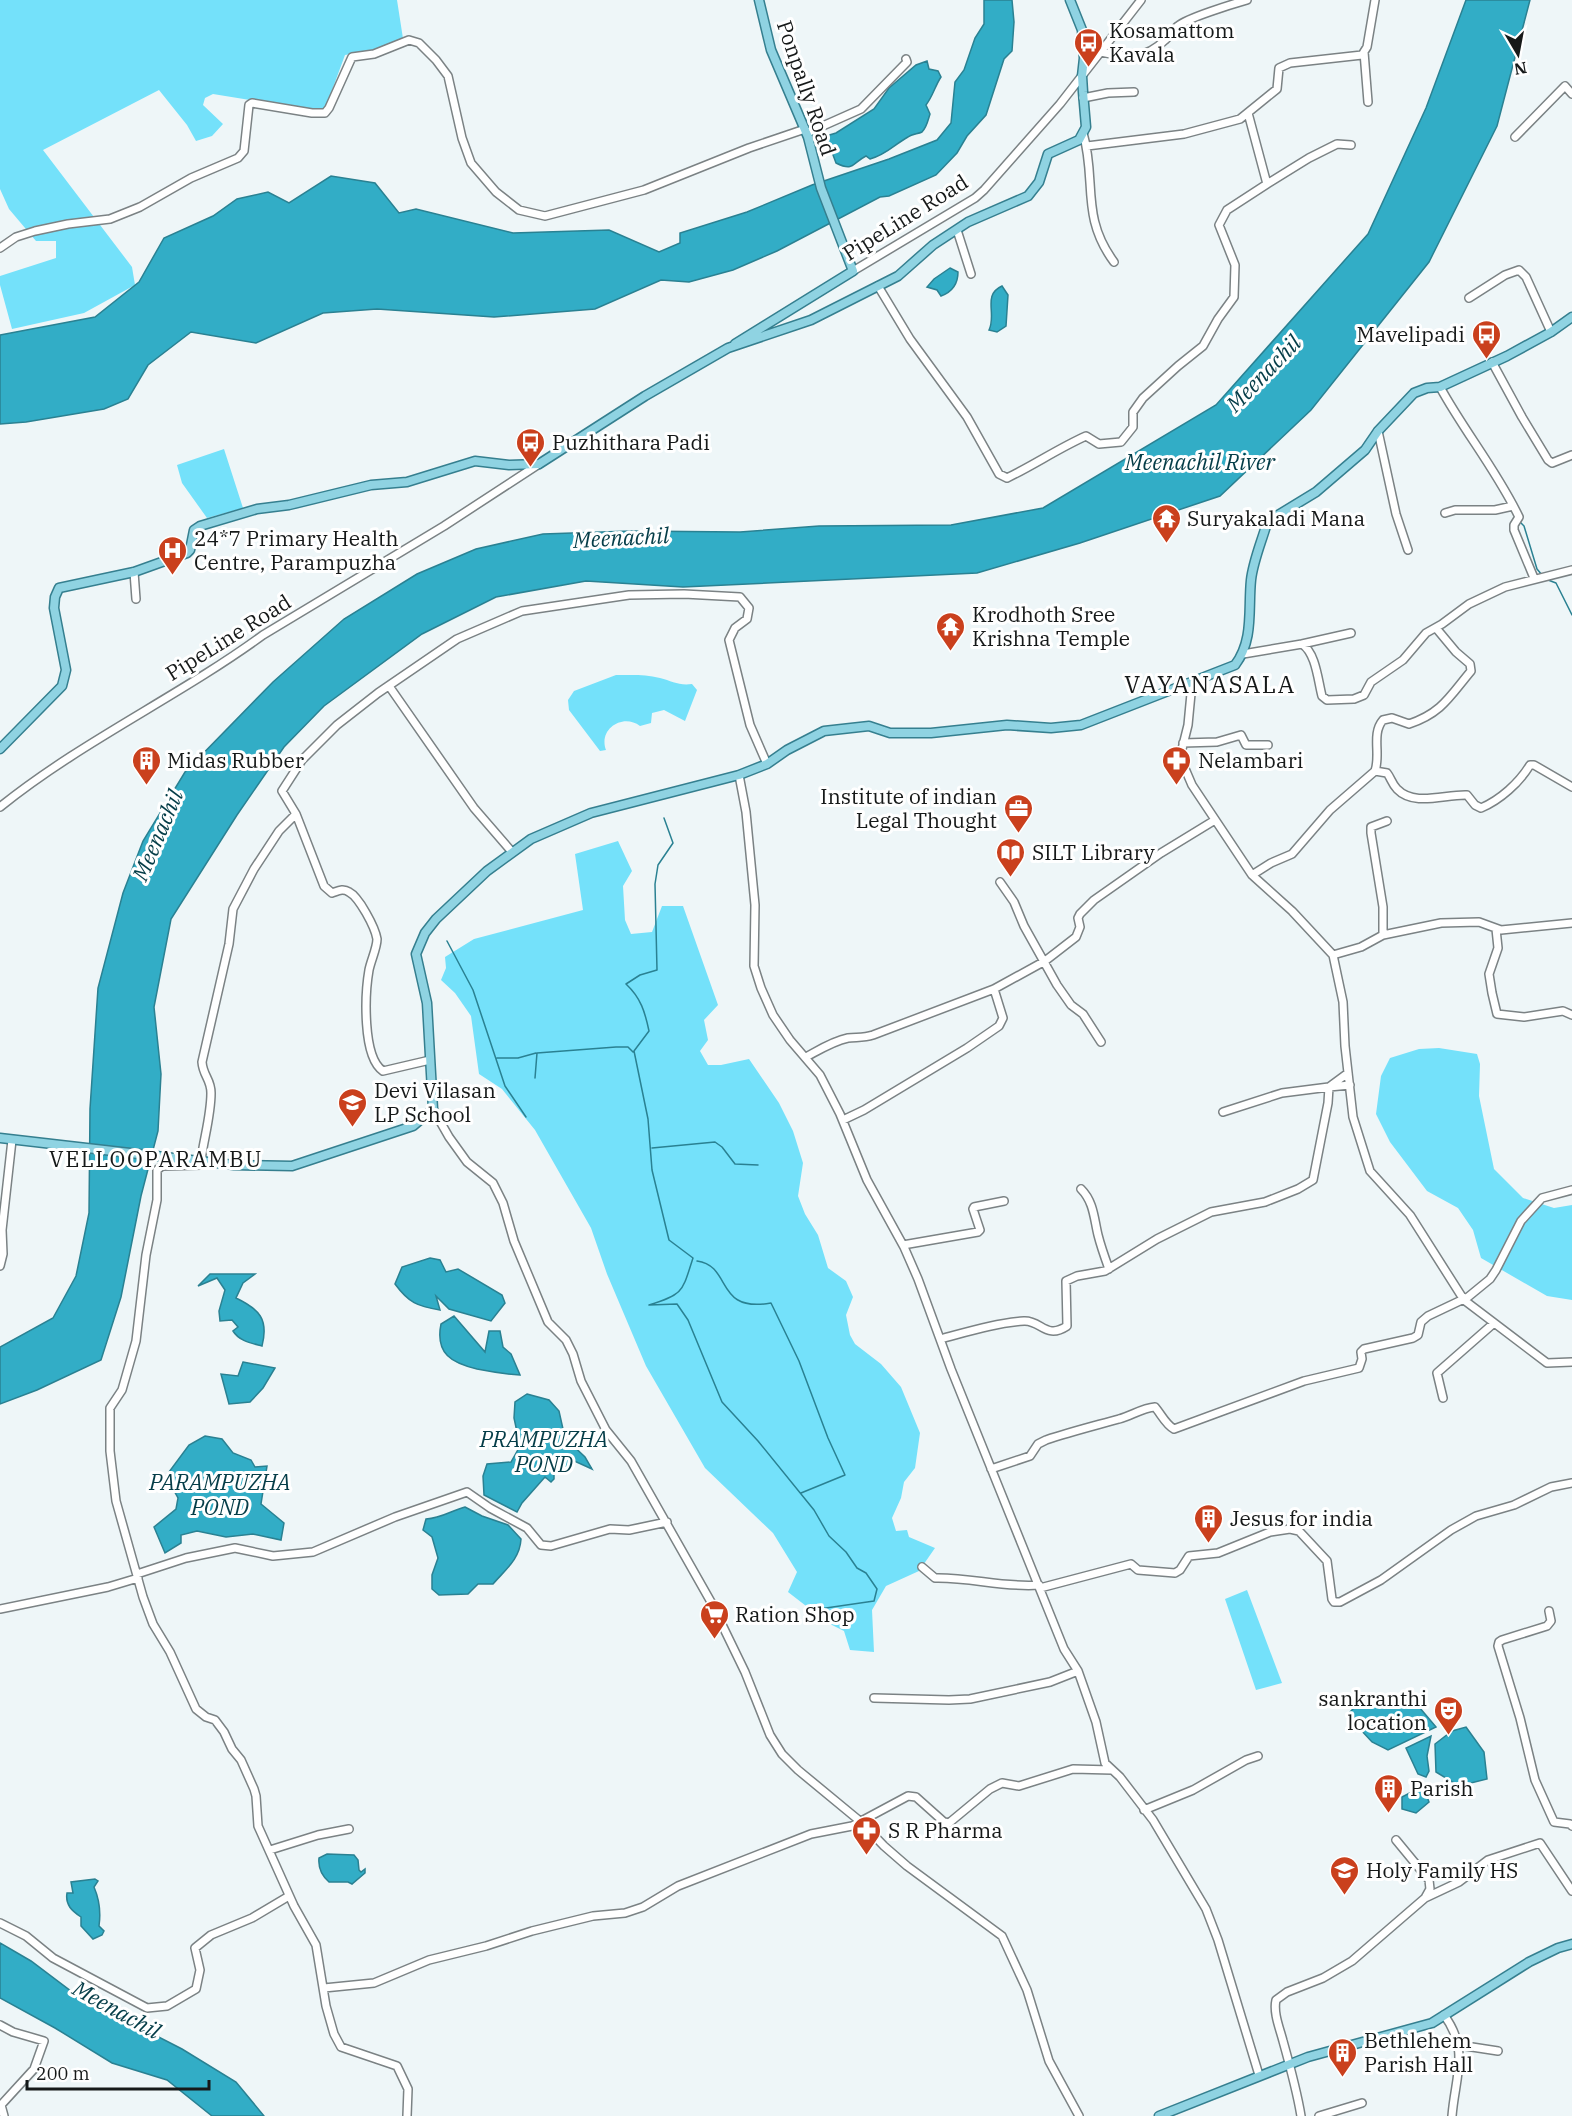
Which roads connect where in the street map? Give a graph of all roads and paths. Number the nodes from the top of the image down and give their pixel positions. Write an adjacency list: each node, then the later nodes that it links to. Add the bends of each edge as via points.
1 (759, 0): 17 (main road, Ponpally Road, via 771,51)
2 (1070, 0): 9 (main road, via 1082,30)
3 (1142, 0): 6 (street, PipeLine Road)
4 (1247, 0): 6 (street, via 1178,25 1148,54 1122,57)
5 (1375, 0): 7 (street)
6 (1101, 52): 9 (street, PipeLine Road)
7 (1364, 52): 15 (street); 16 (street, via 1279,68 1277,89)
8 (906, 59): 17 (street, via 904,67 861,109)
9 (1082, 76): 14 (main road); 26 (street, PipeLine Road, via 975,198)
10 (1572, 79): 11 (street)
11 (1565, 86): 13 (street); 19 (street)
12 (1134, 92): 14 (street)
13 (1572, 94)
14 (1083, 98): 18 (main road)
15 (1368, 102)
16 (1248, 113): 21 (street, via 1240,119 1184,134); 22 (street)
17 (806, 131): 24 (street, via 749,148 644,190 545,216 519,210 471,164 448,76 419,43 409,40 374,54 352,57 325,113 249,105 244,151 237,158 110,219 35,231); 26 (main road, Ponpally Road, via 821,188)
18 (1083, 133): 21 (street); 23 (main road, via 1079,140 1048,154 1039,182 1028,196)
19 (1515, 137)
20 (1351, 145): 22 (street, via 1337,144)
21 (1087, 146): 25 (street, via 1095,230)
22 (1267, 184): 28 (street, via 1227,210 1219,225 1235,265 1234,297 1203,346 1143,398 1133,412 1132,427 1121,442 1099,444 1086,436 1007,478 999,474 967,417 910,339)
23 (957, 230): 27 (street); 28 (main road, via 933,244 898,276)
24 (0, 248)
25 (1114, 262)
26 (852, 271): 32 (main road, PipeLine Road)
27 (971, 274)
28 (878, 286): 32 (main road, via 811,320)
29 (1469, 298): 31 (street, via 1519,270)
30 (1572, 317): 31 (main road)
31 (1551, 332): 33 (main road)
32 (728, 348): 37 (main road)
33 (1492, 362): 34 (main road); 36 (street, via 1548,460 1558,462)
34 (1440, 387): 35 (main road, via 1414,393); 38 (street)
35 (1378, 431): 40 (street); 48 (main road, via 1365,450 1316,492 1278,513 1266,526 1251,578)
36 (1572, 454)
37 (539, 464): 42 (main road, via 475,461 407,482 371,485 257,509 200,526 194,530 189,552); 58 (street, PipeLine Road, via 92,742)
38 (1514, 506): 39 (street); 43 (street, via 1519,517 1514,530)
39 (1446, 513)
40 (1408, 550)
41 (1572, 570): 43 (street)
42 (134, 572): 44 (street); 53 (main road, via 59,588 54,608 66,670 62,686)
43 (1534, 578): 45 (street, via 1469,604)
44 (136, 599)
45 (1436, 628): 47 (street, via 1426,633 1403,660 1371,682 1364,695 1354,699 1327,700 1322,696 1310,654); 55 (street, via 1470,664 1471,671 1435,713 1409,724 1392,718 1383,720 1377,729)
46 (1352, 633): 47 (street)
47 (1302, 644): 48 (street)
48 (1243, 654): 49 (main road, via 1235,665)
49 (1192, 683): 51 (street); 54 (main road, via 1081,725 931,733 890,733 869,726 825,731)
50 (389, 686): 54 (street, via 458,639 522,611 628,594 740,597 749,608 747,619 735,628 729,640 750,725); 59 (street, via 337,725 302,760 282,792); 62 (street, via 474,808)
51 (1183, 743): 52 (street, via 1217,742 1241,735 1246,745); 60 (street, via 1180,757)
52 (1268, 745)
53 (0, 748)
54 (767, 764): 56 (main road)
55 (1375, 771): 57 (street, via 1387,773 1395,787 1412,799 1467,795 1481,808 1515,784 1530,765); 63 (street, via 1330,810 1292,854)
56 (739, 775): 62 (main road, via 591,813 531,839); 73 (street, via 755,905 754,966 772,1015)
57 (1572, 787)
58 (0, 807)
59 (296, 814): 74 (street, via 324,886 332,893 349,891 360,901 377,939 369,971 366,1011 369,1045 378,1068 383,1071); 83 (street, via 260,859 233,909 229,944 202,1062 211,1094)
60 (1215, 820): 63 (street); 69 (street, via 1094,900 1078,918 1076,937)
61 (1387, 821): 67 (street, via 1371,827 1383,907)
62 (512, 852): 74 (main road, via 436,919 416,954 427,1004)
63 (1252, 875): 68 (street, via 1292,911)
64 (1000, 882): 69 (street)
65 (1572, 923): 66 (street)
66 (1496, 929): 67 (street, via 1467,921); 71 (street, via 1498,948 1490,974 1497,1014 1524,1017 1563,1011)
67 (1383, 935): 68 (street)
68 (1332, 956): 75 (street, via 1343,1002)
69 (1045, 961): 70 (street); 72 (street, via 1057,986 1083,1014)
70 (994, 989): 73 (street, via 861,1039 847,1038); 80 (street, via 1003,1018 999,1026)
71 (1572, 1016)
72 (1101, 1042)
73 (806, 1057): 80 (street)
74 (430, 1060): 78 (main road)
75 (1348, 1073): 76 (street); 77 (street)
76 (1350, 1085): 77 (street); 90 (street, via 1353,1117 1370,1171 1410,1215)
77 (1329, 1087): 79 (street, via 1282,1093); 89 (street, via 1312,1180 1298,1190 1265,1202 1211,1212)
78 (433, 1109): 83 (main road, via 413,1126 292,1166); 97 (street, via 467,1162 493,1183 548,1322 566,1340 606,1430 631,1461)
79 (1223, 1112)
80 (843, 1120): 87 (street, via 867,1180)
81 (0, 1138): 82 (main road)
82 (12, 1140): 83 (main road); 88 (street)
83 (205, 1161): 99 (street, via 203,1165 162,1166 157,1170 157,1200 149,1233 136,1341 122,1390 110,1408 116,1501)
84 (1081, 1189): 89 (street, via 1094,1211)
85 (1572, 1190): 90 (street, via 1542,1198 1521,1221 1490,1279)
86 (1004, 1201): 87 (street, via 974,1207 978,1232)
87 (903, 1245): 92 (street)
88 (0, 1266)
89 (1109, 1269): 92 (street, via 1066,1281 1067,1326 1062,1330 1047,1331 1027,1321)
90 (1464, 1300): 91 (street); 95 (street, via 1428,1316 1413,1338 1364,1349 1359,1368 1304,1381 1174,1429 1155,1407 1147,1408 1046,1440 1030,1456)
91 (1494, 1323): 93 (street, via 1547,1364); 94 (street, via 1437,1373)
92 (940, 1339): 95 (street)
93 (1572, 1362)
94 (1443, 1398)
95 (991, 1469): 100 (street)
96 (1572, 1483): 100 (street, via 1551,1487 1514,1505 1476,1516 1381,1580 1340,1602 1332,1599 1327,1561 1299,1531 1290,1529 1270,1532 1218,1553 1190,1556 1175,1573 1138,1570 1131,1564)
97 (666, 1522): 99 (street, via 630,1530 610,1529 551,1546 541,1545 526,1528 467,1492 313,1552 273,1556 235,1548 186,1558); 108 (street, via 711,1602 776,1745 798,1770)
98 (922, 1567): 100 (street, via 935,1578)
99 (138, 1576): 101 (street, via 108,1587); 112 (street, via 153,1624 196,1709 215,1720 241,1760 256,1796 258,1826)
100 (1039, 1586): 103 (street, via 1064,1649)
101 (0, 1609)
102 (1549, 1611): 109 (street, via 1551,1621 1547,1626 1502,1640 1498,1646 1535,1780 1554,1822)
103 (1078, 1671): 104 (street, via 1050,1682 970,1698); 106 (street, via 1106,1763)
104 (874, 1698)
105 (1258, 1756): 107 (street)
106 (1112, 1770): 107 (street); 108 (street, via 1073,1769 1020,1786 1002,1783 949,1823 911,1795)
107 (1144, 1810): 124 (street, via 1154,1820 1206,1910)
108 (861, 1822): 118 (street, via 811,1834 678,1886 625,1913 593,1916 532,1931 429,1960 374,1983); 128 (street, via 907,1866 1002,1936 1027,1990 1049,2061)
109 (1572, 1826)
110 (349, 1829): 112 (street)
111 (1396, 1840): 115 (street, via 1429,1880)
112 (270, 1850): 114 (street)
113 (1572, 1891): 115 (street, via 1540,1843 1488,1860 1459,1881)
114 (289, 1896): 116 (street, via 252,1918 211,1935 195,1948 200,1970 196,1989 167,2006 147,2008 53,1958 26,1936); 118 (street, via 316,1945)
115 (1425, 1898): 123 (street, via 1352,1961 1276,2000)
116 (0, 1923)
117 (1572, 1944): 119 (main road, via 1529,1962)
118 (324, 1988): 127 (street, via 331,2025 341,2047 397,2066 408,2089)
119 (1444, 2015): 121 (street); 123 (main road, via 1432,2023)
120 (0, 2025): 126 (street, via 45,2041 34,2069 1,2105)
121 (1459, 2045): 122 (street); 132 (street)
122 (1498, 2051)
123 (1289, 2065): 124 (main road); 130 (street)
124 (1259, 2075): 129 (main road)
125 (1362, 2103): 131 (street)
126 (4, 2116)
127 (407, 2116)
128 (1079, 2116)
129 (1159, 2116)
130 (1301, 2116)
131 (1319, 2116)
132 (1452, 2116)

